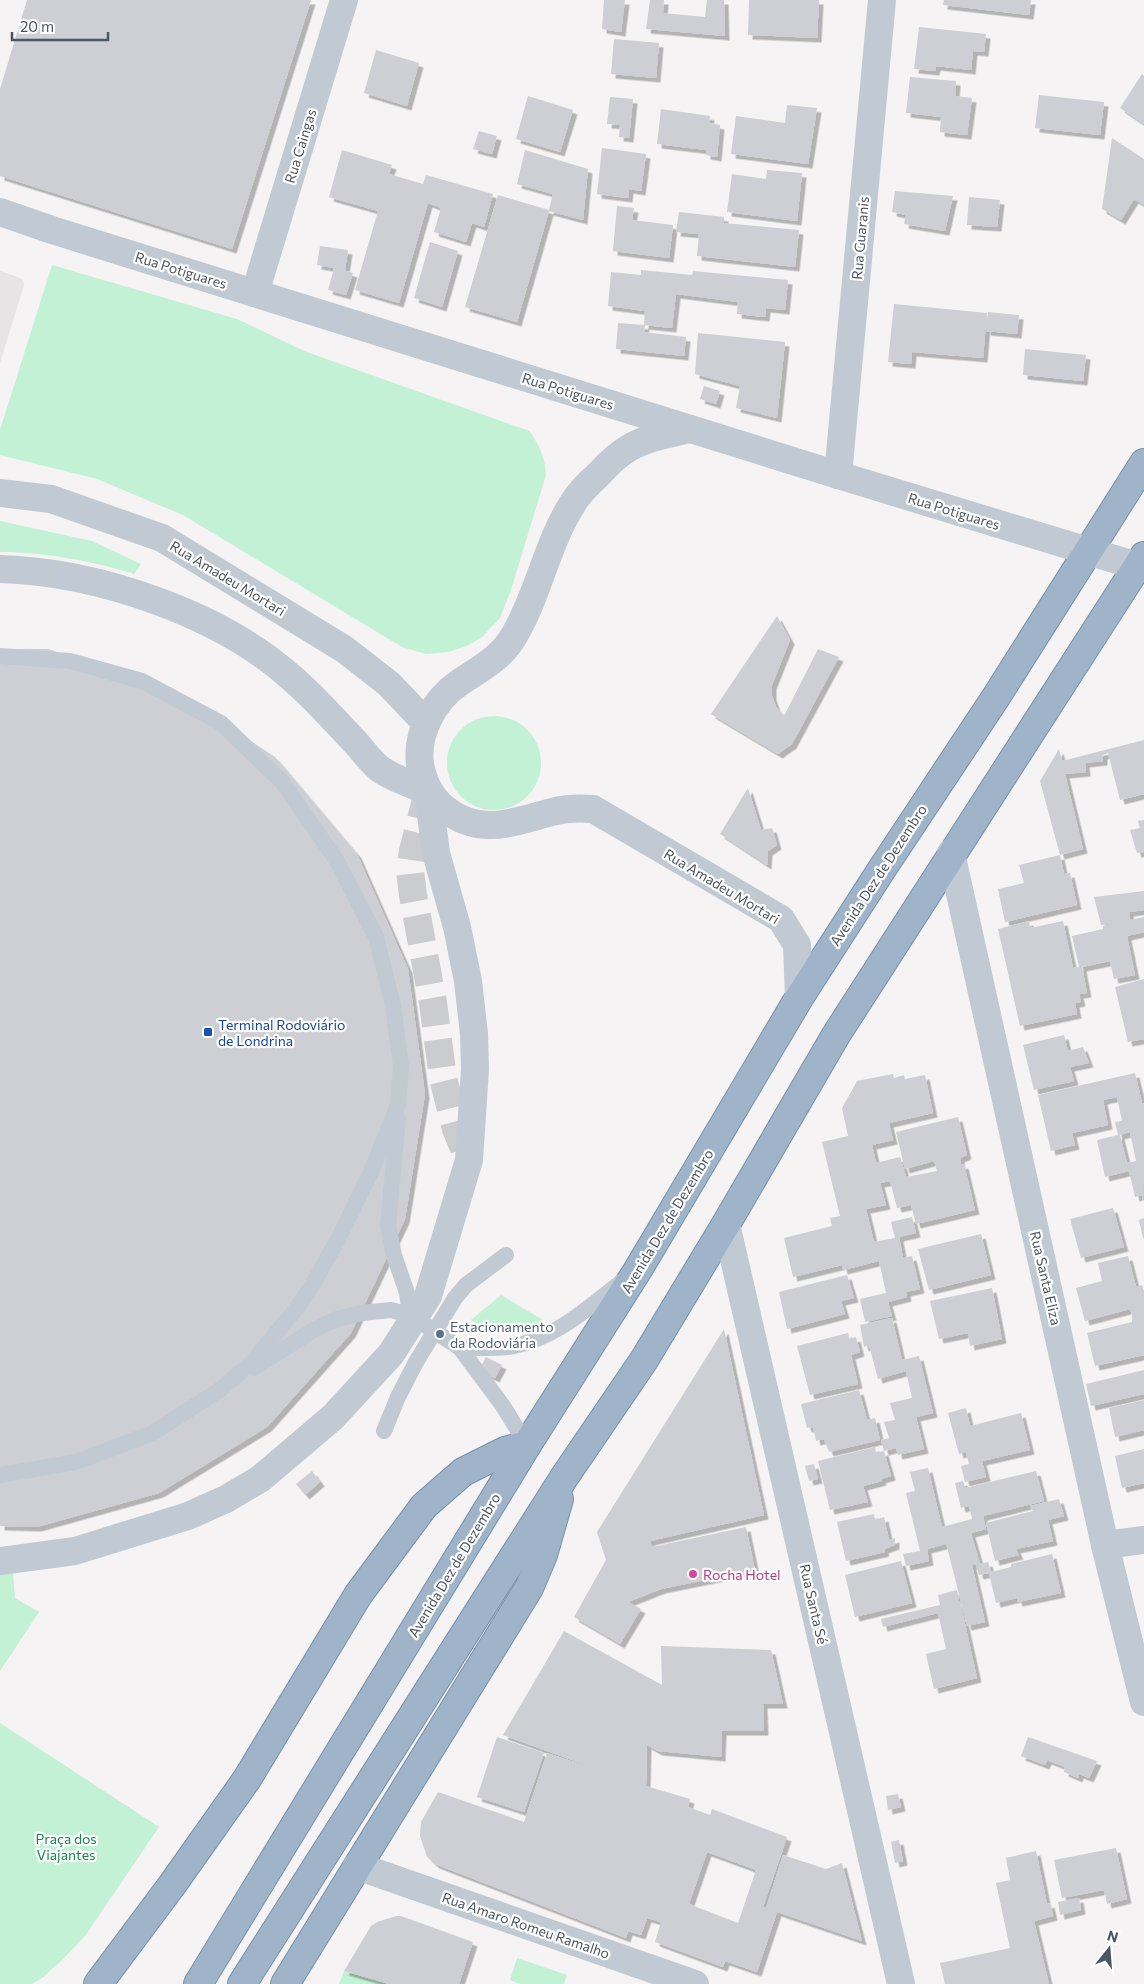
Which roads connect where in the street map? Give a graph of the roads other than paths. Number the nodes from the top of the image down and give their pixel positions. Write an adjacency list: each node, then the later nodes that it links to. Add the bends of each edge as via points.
1 (344, 0): 4 (street, Rua Caingas)
2 (882, 0): 7 (street, Rua Guaranis)
3 (0, 212): 4 (street, Rua Potiguares)
4 (255, 293): 5 (street, Rua Potiguares)
5 (690, 429): 7 (street, Rua Potiguares); 13 (street, via 648,439 629,448 609,462 588,484 573,503 557,535 516,634 505,650 487,666 458,684 439,703)
6 (1144, 463): 9 (highway, Avenida Dez de Dezembro)
7 (838, 475): 9 (street, Rua Potiguares)
8 (0, 493): 13 (street, Rua Amadeu Mortari, via 51,499 162,538 344,649 389,684)
9 (1088, 551): 10 (street, Rua Potiguares); 16 (highway, Avenida Dez de Dezembro)
10 (1142, 563): 15 (highway)
11 (0, 570): 14 (street, via 27,570 104,586 183,611 222,630 292,678 380,769)
12 (0, 656): 17 (lane, via 70,661 142,681 221,723 283,783 337,861 376,937 393,1006 401,1066)
13 (426, 723): 14 (street, via 420,758)
14 (428, 792): 16 (street, Rua Amadeu Mortari, via 463,820 485,826 505,825 573,808 593,809 781,919 797,945); 30 (street, via 436,853 468,981 475,1069 469,1160 428,1296 390,1354 333,1417 260,1479 188,1516 74,1551)
15 (951, 854): 18 (highway, via 836,1035); 29 (street, Rua Santa Eliza)
16 (799, 998): 20 (highway, Avenida Dez de Dezembro)
17 (398, 1105): 21 (lane, via 388,1224); 23 (lane, via 371,1172 313,1284 279,1332)
18 (726, 1224): 27 (highway, via 644,1360); 38 (street, Rua Santa Sé)
19 (506, 1255): 24 (lane, via 466,1285 455,1298 416,1362)
20 (639, 1268): 22 (lane, via 553,1332 514,1346); 25 (highway, Avenida Dez de Dezembro)
21 (410, 1316): 22 (lane, bridge); 23 (lane, via 391,1310 337,1319 315,1329)
22 (460, 1348): 25 (lane)
23 (221, 1389): 26 (lane, via 153,1433 76,1462)
24 (384, 1431)
25 (527, 1445): 34 (highway, via 505,1451 463,1472 424,1506 358,1595 247,1779); 35 (highway, Avenida Dez de Dezembro)
26 (0, 1475)
27 (565, 1476): 32 (highway, via 544,1555 529,1588); 36 (highway)
28 (1144, 1540): 29 (street)
29 (1105, 1545): 31 (street, Rua Santa Eliza)
30 (0, 1560)
31 (1144, 1702)
32 (357, 1866): 33 (highway); 37 (street, Rua Amaro Romeu Ramalho)
33 (294, 1979)
34 (98, 1984)
35 (198, 1984)
36 (242, 1984)
37 (695, 1984)
38 (901, 1984)

